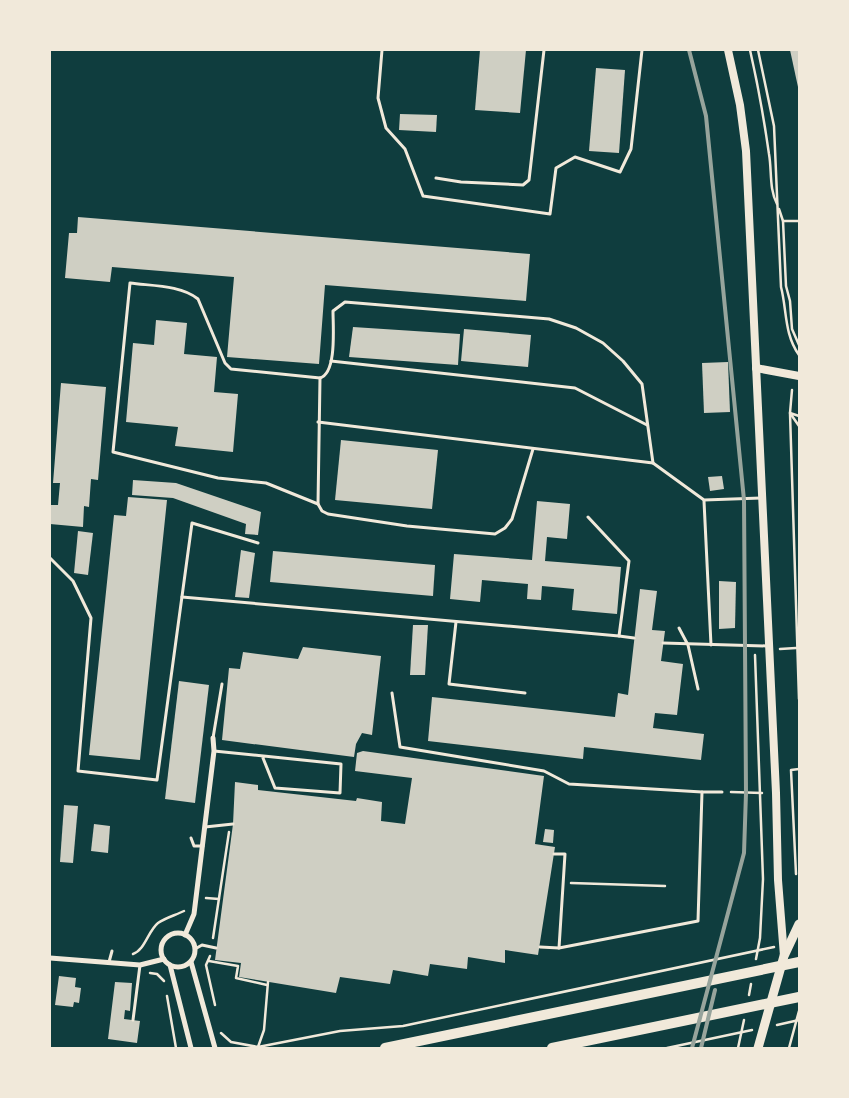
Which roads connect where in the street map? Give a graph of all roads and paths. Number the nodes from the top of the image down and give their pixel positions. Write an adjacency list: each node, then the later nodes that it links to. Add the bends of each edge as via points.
1 (382, 50): 3 (lane, via 378,98 386,128 405,150 423,196 550,214 556,168 575,156 620,172 631,149)
2 (544, 50): 7 (lane, via 529,180 523,185)
3 (642, 50)
4 (728, 50): 15 (street, via 746,151)
5 (750, 50): 8 (path, via 762,100 772,194)
6 (758, 50): 8 (path, via 774,126)
7 (436, 178)
8 (778, 206): 9 (path); 10 (path)
9 (778, 221): 10 (path); 13 (path, via 787,328)
10 (783, 221): 11 (path); 12 (path, via 786,286 792,329)
11 (799, 221)
12 (799, 345)
13 (799, 355)
14 (332, 361): 17 (lane, via 329,373); 22 (lane, via 575,388); 22 (lane, via 333,311 345,302 549,319 576,328 602,343 623,361 642,384)
15 (756, 368): 16 (street); 26 (street)
16 (799, 376)
17 (320, 378): 21 (lane); 28 (lane, via 231,369 225,363 198,299 172,288 130,282 113,452 218,478 266,483)
18 (792, 390): 19 (path)
19 (790, 414): 20 (path); 23 (path); 36 (path)
20 (799, 416)
21 (318, 422): 24 (lane); 28 (lane)
22 (648, 425): 25 (lane)
23 (799, 426)
24 (534, 449): 25 (lane); 28 (lane, via 512,519 495,534 407,526 328,514)
25 (653, 463): 27 (lane)
26 (762, 498): 27 (lane); 43 (street)
27 (704, 500): 41 (lane)
28 (318, 504)
29 (588, 517): 37 (lane, via 629,561)
30 (258, 543): 32 (lane, via 192,523)
31 (50, 558): 32 (lane, via 73,580 91,618 78,771 157,780)
32 (182, 597): 33 (lane)
33 (456, 622): 37 (lane); 49 (lane, via 449,684)
34 (799, 622): 36 (path)
35 (680, 628): 40 (lane)
36 (796, 630): 44 (path)
37 (619, 636): 38 (lane)
38 (634, 638)
39 (663, 643): 40 (lane)
40 (688, 645): 41 (lane); 47 (lane)
41 (711, 645): 42 (lane)
42 (755, 646): 43 (lane); 57 (path)
43 (768, 648): 44 (path); 79 (street)
44 (796, 648): 45 (path)
45 (798, 655): 50 (path)
46 (222, 684): 51 (lane)
47 (698, 689)
48 (392, 693): 55 (lane, via 400,747 544,771 569,784)
49 (525, 693)
50 (799, 699)
51 (213, 738): 52 (street)
52 (214, 751): 53 (lane); 59 (street)
53 (263, 758): 53 (lane, via 342,764 340,794 275,788)
54 (799, 769): 63 (path, via 791,770)
55 (702, 792): 56 (lane); 77 (lane, via 698,921)
56 (722, 792): 57 (path)
57 (762, 793): 66 (path)
58 (232, 824): 59 (lane); 72 (path)
59 (205, 827): 62 (street)
60 (191, 838): 62 (lane, via 194,846)
61 (799, 843): 63 (path)
62 (203, 846): 71 (street, via 194,914)
63 (796, 850): 65 (path, via 796,874)
64 (554, 854): 67 (lane, via 565,854)
65 (799, 868)
66 (763, 879)
67 (563, 882): 68 (path); 77 (lane)
68 (665, 886)
69 (188, 909): 86 (path, via 158,923 138,952 128,956)
70 (799, 924): 79 (main road)
71 (185, 935): 74 (street); 81 (street, via 172,934 165,939 161,951)
72 (211, 946): 74 (lane); 75 (lane); 83 (path)
73 (780, 946): 100 (path, via 403,1026 340,1031)
74 (195, 948): 82 (street)
75 (216, 948)
76 (540, 948): 77 (lane)
77 (559, 948)
78 (112, 951): 85 (lane)
79 (784, 956): 107 (main road)
80 (50, 958): 85 (street)
81 (164, 959): 87 (street); 88 (street)
82 (191, 962): 88 (street, via 181,967); 103 (street)
83 (209, 962): 93 (path, via 206,965); 100 (path, via 238,966 236,978 268,984 264,1030)
84 (799, 962): 104 (main road)
85 (109, 963): 86 (street)
86 (126, 964): 87 (street)
87 (140, 965): 89 (lane)
88 (170, 965): 102 (street)
89 (139, 972): 90 (path, via 157,974); 95 (lane)
90 (164, 985)
91 (166, 990): 101 (path)
92 (799, 997): 105 (main road)
93 (215, 1006)
94 (799, 1011): 108 (path)
95 (134, 1020)
96 (799, 1020): 98 (path)
97 (219, 1024): 100 (path, via 221,1033 231,1042)
98 (771, 1026)
99 (761, 1028): 106 (path)
100 (258, 1047)
101 (176, 1048)
102 (192, 1048)
103 (215, 1048)
104 (385, 1048)
105 (552, 1048)
106 (668, 1048)
107 (758, 1048)
108 (789, 1048)

